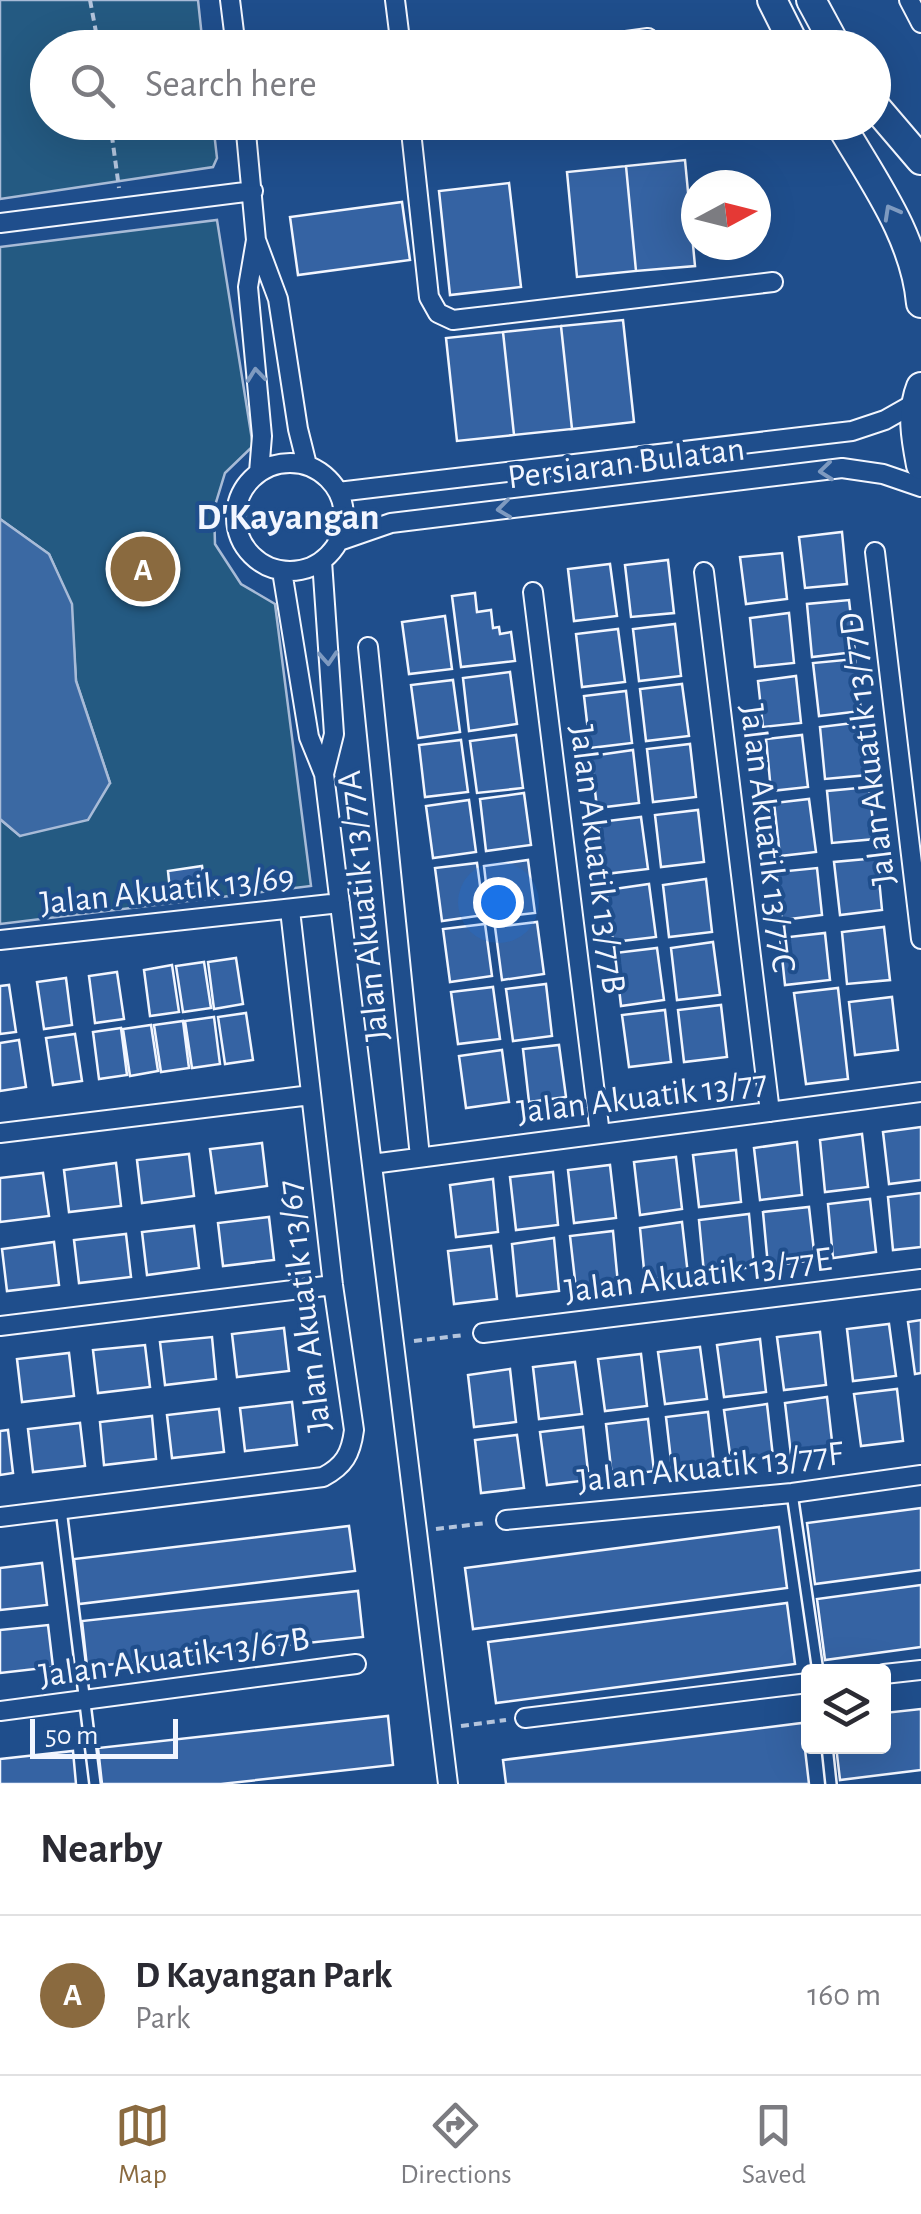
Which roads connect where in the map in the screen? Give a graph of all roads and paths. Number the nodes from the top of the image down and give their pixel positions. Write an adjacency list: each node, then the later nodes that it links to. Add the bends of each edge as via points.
1 (90, 0): 8 (path)
2 (230, 0): 9 (street)
3 (395, 0): 10 (street)
4 (772, 0): 11 (main road)
5 (811, 0): 12 (main road)
6 (909, 0): 7 (street)
7 (921, 23)
8 (96, 30)
9 (234, 30)
10 (399, 30)
11 (787, 30)
12 (827, 30)
13 (891, 125): 18 (main road)
14 (113, 140): 20 (path)
15 (246, 140): 19 (street)
16 (412, 140): 23 (street, via 429,297 452,320)
17 (849, 140): 24 (main road, one-way to 17, via 918,273 897,222)
18 (921, 160)
19 (253, 191): 20 (street); 22 (street)
20 (122, 208): 21 (street)
21 (0, 223)
22 (256, 240): 26 (street, via 278,298); 28 (street, one-way to 22, via 262,436 248,287)
23 (773, 282)
24 (921, 303)
25 (918, 395): 27 (main road); 30 (street, Persiaran Bulatan, via 885,420 852,430)
26 (308, 465): 28 (street, via 274,464); 30 (street)
27 (921, 465)
28 (259, 472): 34 (street, via 238,502 240,538 250,554)
29 (921, 487): 31 (street, Persiaran Bulatan, one-way to 31, via 842,468 391,523)
30 (338, 492): 31 (street, via 344,516)
31 (339, 540): 33 (street)
32 (875, 552): 41 (street, Jalan Akuatik 13/77D)
33 (322, 561): 34 (street); 38 (street, one-way to 38, via 334,734)
34 (282, 570): 38 (street, via 309,737)
35 (704, 572): 45 (street, Jalan Akuatik 13/77C)
36 (533, 592): 47 (street, Jalan Akuatik 13/77B)
37 (368, 648): 48 (street, Jalan Akuatik 13/77A)
38 (324, 774): 39 (street)
39 (340, 903): 40 (street, Jalan Akuatik 13/69); 49 (street)
40 (290, 910): 42 (street, Jalan Akuatik 13/69); 44 (street, Jalan Akuatik 13/67)
41 (921, 939)
42 (0, 940)
43 (921, 1092): 45 (street, Jalan Akuatik 13/77)
44 (311, 1095): 46 (street); 51 (street, Jalan Akuatik 13/67)
45 (770, 1112): 47 (street, Jalan Akuatik 13/77)
46 (0, 1133)
47 (600, 1134): 48 (street, Jalan Akuatik 13/77)
48 (420, 1157): 49 (street, Jalan Akuatik 13/77)
49 (372, 1164): 54 (street)
50 (921, 1279): 53 (street, Jalan Akuatik 13/77E)
51 (333, 1285): 52 (street); 57 (street, Jalan Akuatik 13/67, via 354,1430 342,1467 323,1478)
52 (0, 1326)
53 (483, 1333): 54 (path)
54 (394, 1344): 60 (street)
55 (921, 1474): 56 (street, Jalan Akuatik 13/77F)
56 (792, 1493): 59 (street, Jalan Akuatik 13/77F); 62 (lane)
57 (61, 1509): 58 (street, Jalan Akuatik 13/67); 66 (lane)
58 (0, 1517)
59 (506, 1520): 60 (path)
60 (417, 1531): 69 (street)
61 (356, 1664): 66 (street, Jalan Akuatik 13/67B)
62 (817, 1664)
63 (921, 1670): 64 (street)
64 (891, 1673)
65 (801, 1685): 68 (street)
66 (84, 1702): 67 (street, Jalan Akuatik 13/67B); 71 (lane)
67 (0, 1712)
68 (526, 1718): 69 (path)
69 (441, 1729): 72 (street)
70 (828, 1754): 73 (lane)
71 (95, 1784)
72 (448, 1784)
73 (832, 1784)

